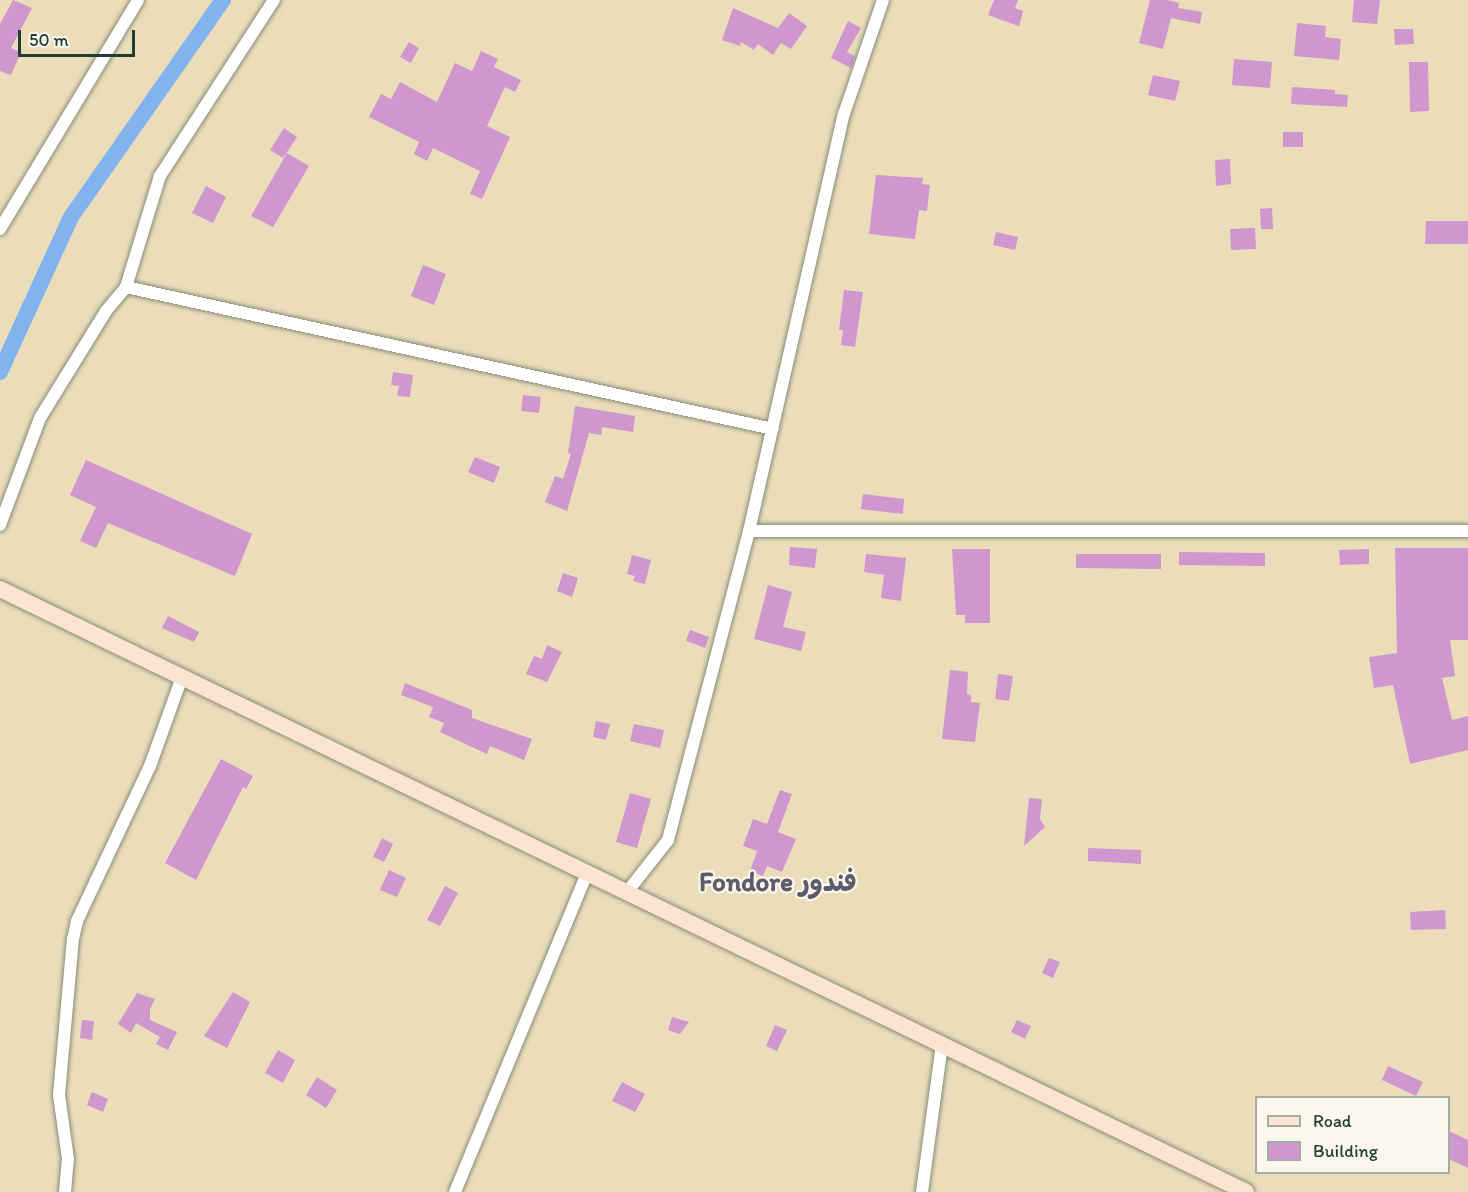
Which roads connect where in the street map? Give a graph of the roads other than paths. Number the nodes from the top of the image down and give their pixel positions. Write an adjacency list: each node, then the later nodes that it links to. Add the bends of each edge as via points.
1 (138, 0): 4 (street)
2 (274, 0): 5 (street, via 160,176)
3 (883, 0): 6 (street, via 844,114)
4 (0, 229)
5 (126, 287): 6 (street); 7 (street, via 106,311 40,418)
6 (773, 429): 8 (street)
7 (0, 525)
8 (749, 531): 9 (street); 13 (street, via 668,840)
9 (1468, 531)
10 (0, 589): 11 (main road)
11 (182, 677): 12 (main road); 15 (street, via 150,766 77,921 59,1095 68,1159)
12 (587, 873): 13 (main road); 16 (street)
13 (627, 892): 14 (main road)
14 (942, 1045): 17 (street); 18 (main road)
15 (65, 1192)
16 (455, 1192)
17 (922, 1192)
18 (1246, 1192)

